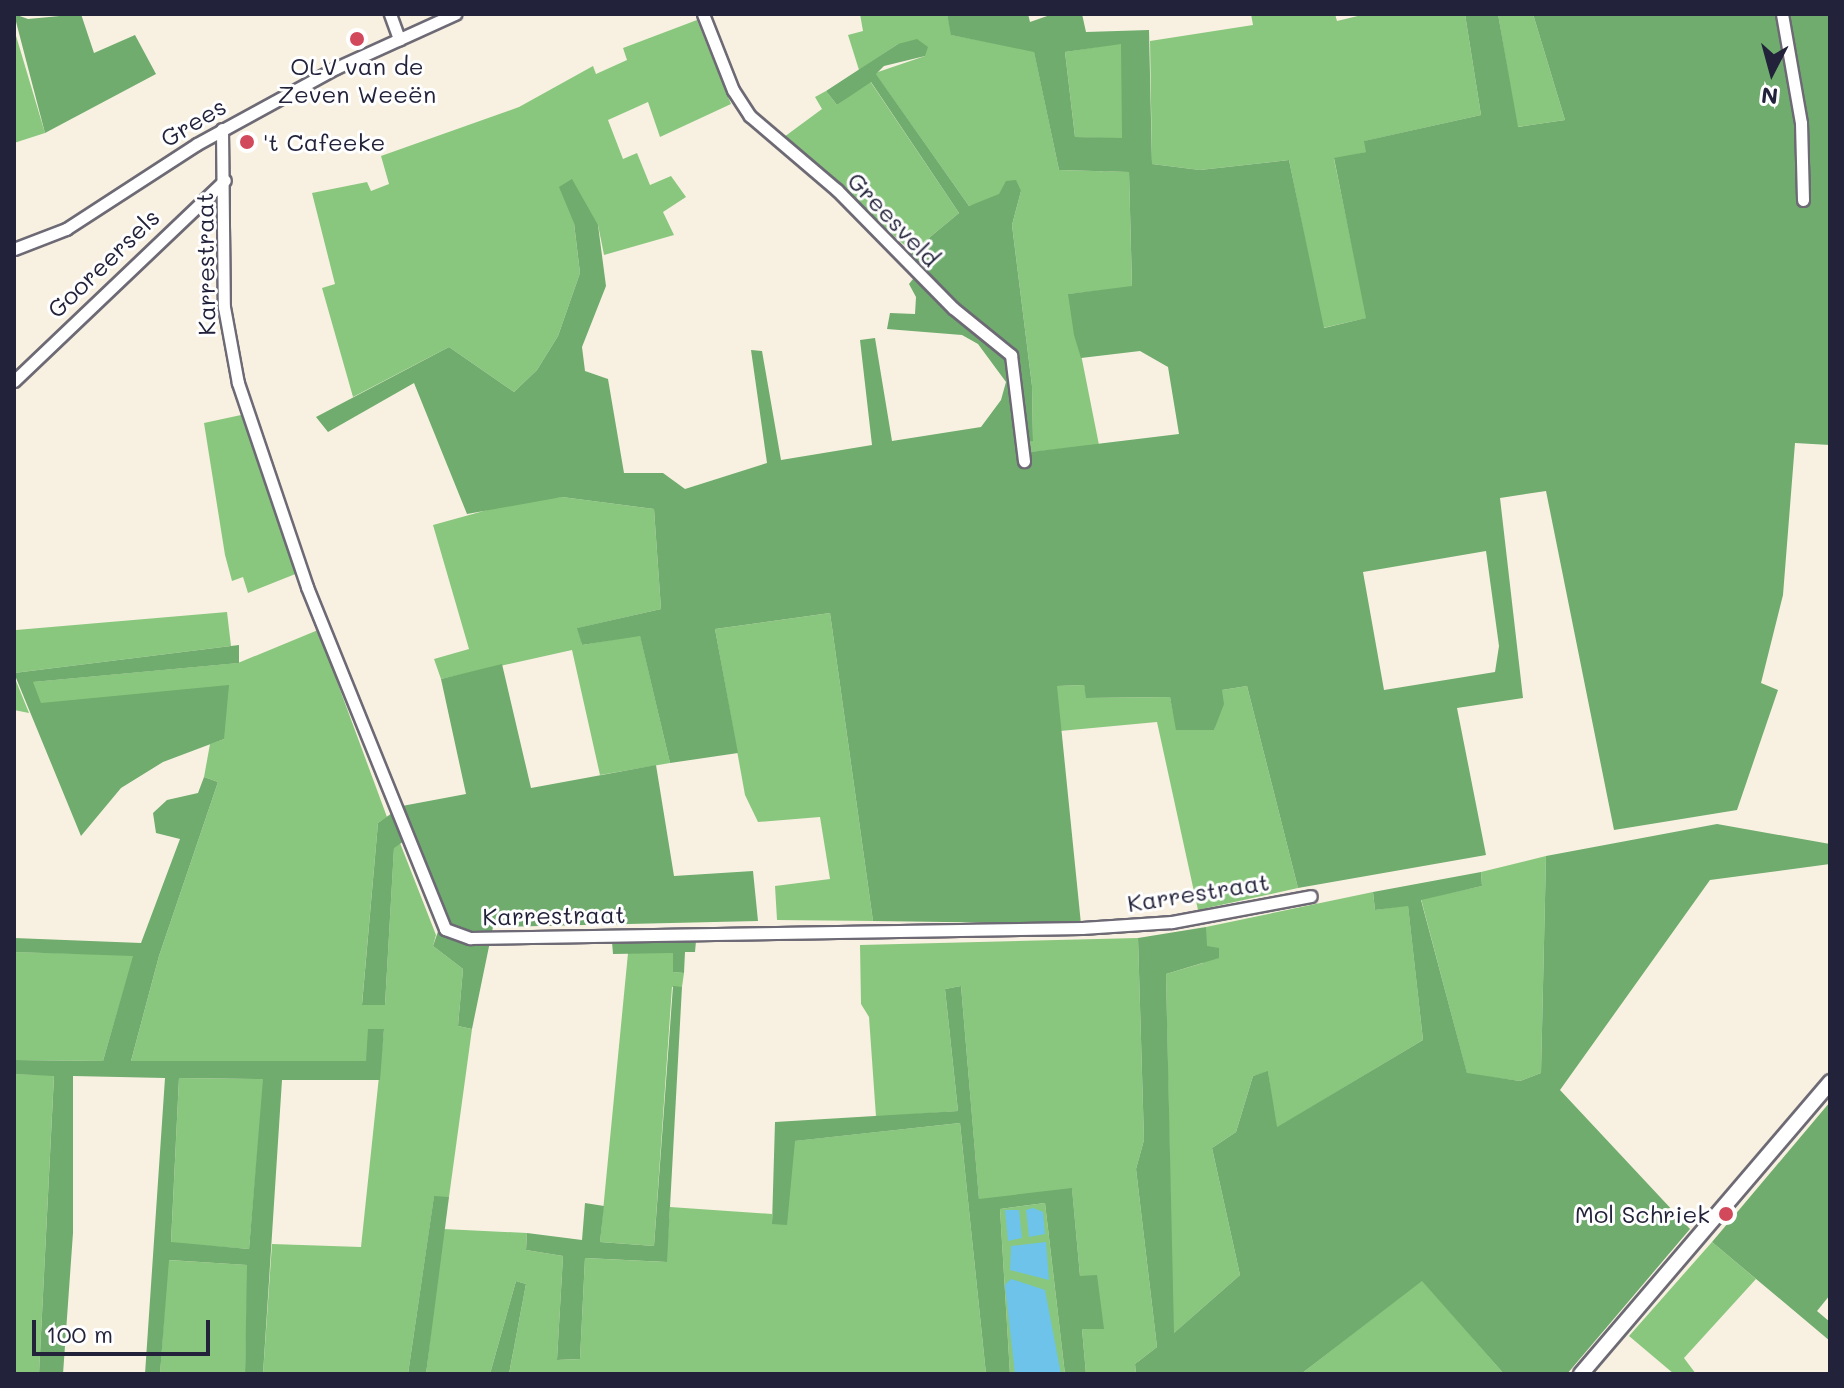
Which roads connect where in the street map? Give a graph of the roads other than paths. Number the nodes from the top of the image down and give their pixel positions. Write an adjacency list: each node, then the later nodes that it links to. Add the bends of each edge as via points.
1 (390, 14): 5 (street)
2 (455, 14): 5 (street, Grees)
3 (703, 14): 11 (street, Greesveld, via 733,90 750,116 837,190 953,308 1011,355)
4 (1782, 14): 8 (street, via 1801,123)
5 (399, 39): 6 (street, Grees)
6 (222, 129): 7 (street, Karrestraat); 9 (street, Grees, via 66,229)
7 (225, 180): 10 (street, Gooreersels); 12 (street, Karrestraat, via 227,331 258,450 405,837 438,917 456,936 1134,926)
8 (1803, 200)
9 (14, 249)
10 (14, 381)
11 (1024, 461)
12 (1311, 896)
13 (1830, 1082): 14 (main road)
14 (1581, 1374)

